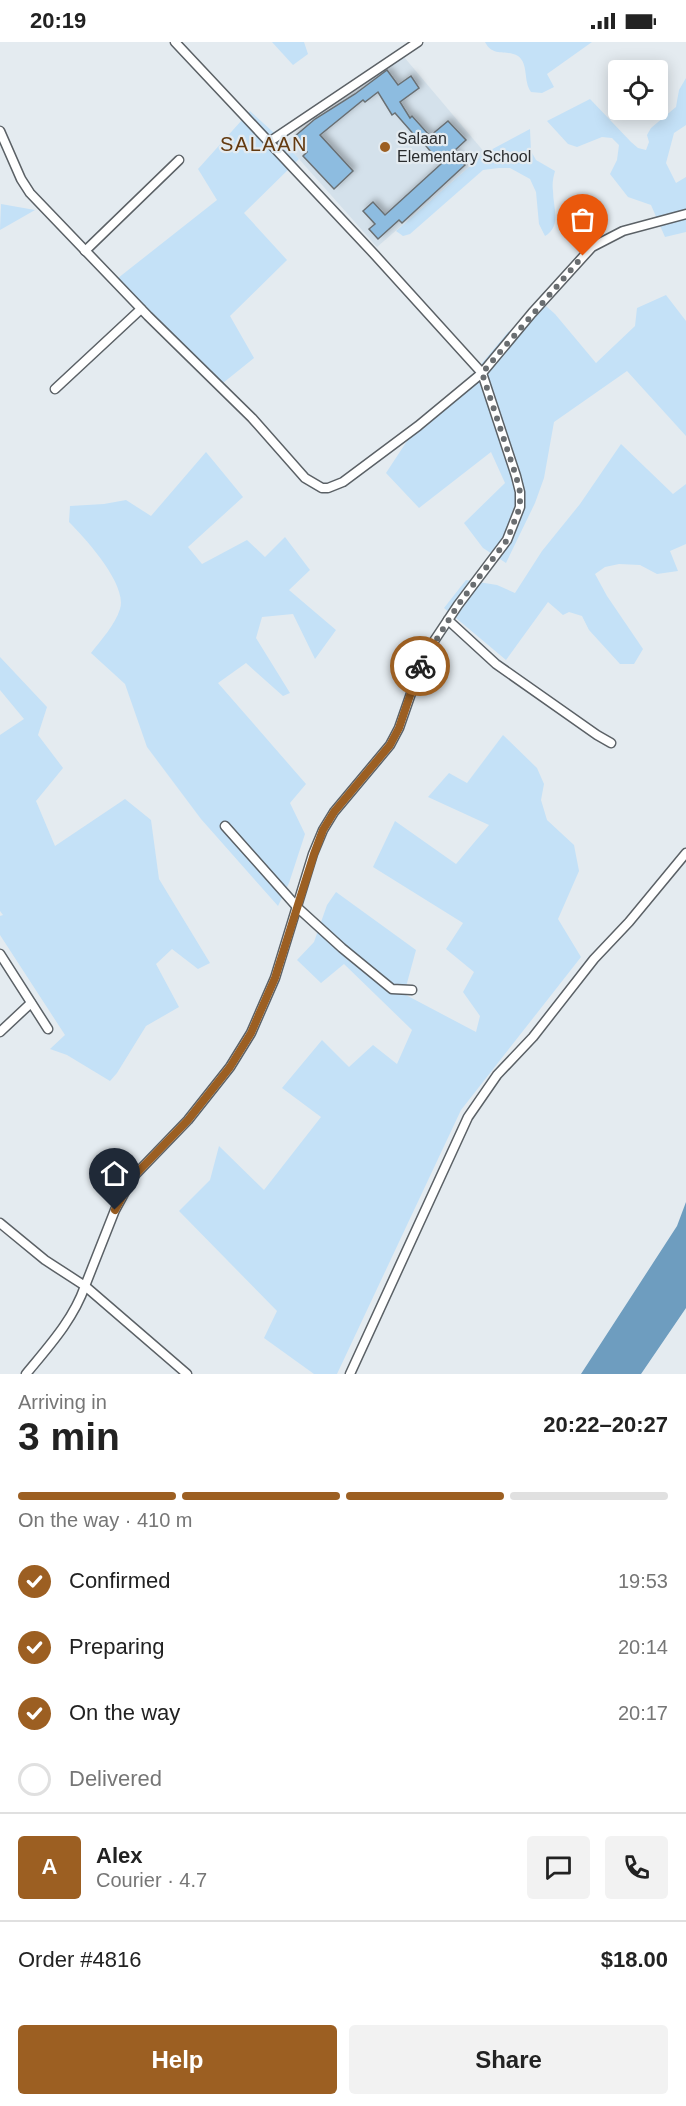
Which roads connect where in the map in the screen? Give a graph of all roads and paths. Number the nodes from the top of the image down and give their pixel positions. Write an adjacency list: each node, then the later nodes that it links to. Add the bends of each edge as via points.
1 (175, 42): 4 (street)
2 (418, 42): 4 (street)
3 (0, 131): 7 (street, via 30,193)
4 (269, 142): 9 (street)
5 (179, 160): 7 (street)
6 (686, 214): 9 (street, via 623,231 592,246)
7 (85, 251): 8 (street)
8 (141, 309): 9 (street, via 252,418 305,478 322,488 343,482); 10 (street)
9 (482, 373): 11 (street, via 516,476 520,507 507,540)
10 (55, 389)
11 (448, 620): 12 (street, via 496,664); 15 (street, via 424,656 390,745 323,830)
12 (611, 743)
13 (225, 826): 15 (street)
14 (686, 853): 25 (street, via 480,1097)
15 (298, 908): 17 (street, via 382,982 397,990); 22 (street, via 275,978 251,1033 188,1120 133,1177 115,1210)
16 (0, 954): 18 (street)
17 (412, 990)
18 (31, 1003): 19 (street); 20 (street)
19 (48, 1029)
20 (0, 1032)
21 (0, 1223): 22 (street)
22 (85, 1286): 23 (street, via 72,1315); 24 (street)
23 (27, 1374)
24 (187, 1374)
25 (350, 1374)

